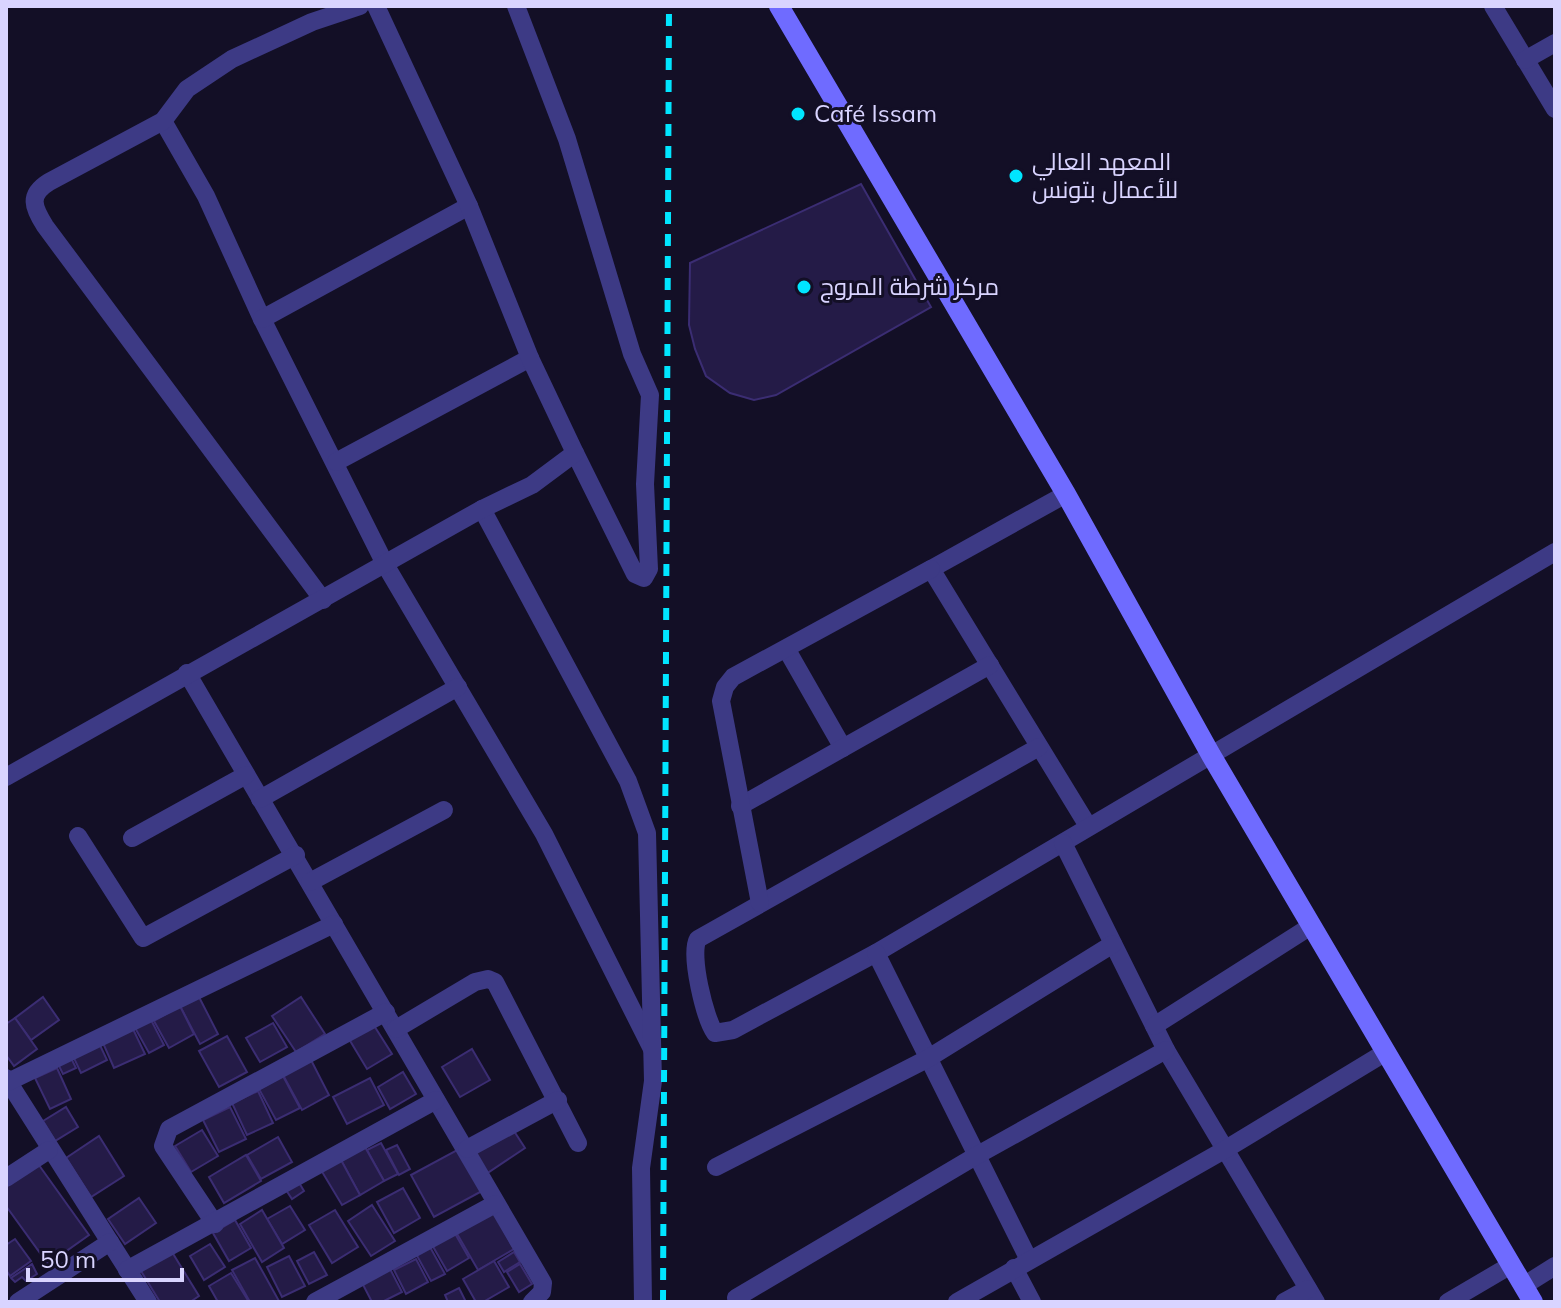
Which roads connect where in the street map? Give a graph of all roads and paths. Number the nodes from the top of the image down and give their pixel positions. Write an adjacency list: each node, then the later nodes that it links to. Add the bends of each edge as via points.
1 (360, 6): 9 (street, via 232,59 187,89)
2 (376, 6): 10 (street)
3 (516, 6): 13 (street, via 567,139 632,354 650,395 645,484 649,569 644,578 635,574)
4 (779, 6): 15 (street)
5 (1493, 6): 7 (street)
6 (1555, 43): 7 (street)
7 (1525, 60): 8 (street)
8 (1555, 109)
9 (163, 121): 11 (street, via 206,196); 20 (street, via 37,189 35,209)
10 (469, 206): 11 (street); 12 (street)
11 (262, 319): 14 (street)
12 (530, 358): 13 (street); 14 (street)
13 (575, 453): 16 (street, via 532,485)
14 (336, 462): 18 (street)
15 (1066, 494): 19 (street); 27 (street)
16 (482, 509): 18 (street); 47 (street, via 643,818 650,878)
17 (1555, 552): 27 (street)
18 (386, 566): 20 (street); 24 (street)
19 (931, 569): 21 (street); 22 (street)
20 (323, 600): 23 (street)
21 (787, 650): 26 (street); 31 (street, via 733,677 725,687 721,701)
22 (990, 665): 25 (street); 26 (street)
23 (187, 673): 28 (street); 29 (street)
24 (458, 687): 30 (street); 47 (street, via 544,834)
25 (1039, 747): 33 (street); 39 (street)
26 (843, 748): 31 (street)
27 (1211, 755): 33 (street); 41 (street)
28 (246, 775): 30 (street); 35 (street)
29 (6, 777)
30 (260, 799): 37 (street)
31 (740, 806): 39 (street)
32 (444, 810): 38 (street)
33 (1088, 826): 36 (street)
34 (78, 836): 37 (street, via 143,938)
35 (132, 838)
36 (1063, 843): 42 (street); 43 (street)
37 (296, 855): 38 (street)
38 (310, 882): 40 (street)
39 (760, 903): 43 (street, via 704,934 695,945 715,1033 733,1030)
40 (334, 924): 44 (street); 51 (street)
41 (1311, 926): 45 (street); 49 (street)
42 (1113, 944): 45 (street); 50 (street)
43 (876, 953): 50 (street)
44 (386, 1012): 46 (street); 62 (street, via 169,1129 163,1146)
45 (1154, 1026): 48 (street)
46 (396, 1029): 52 (street); 53 (street, via 488,979 499,987)
47 (652, 1049): 75 (street, via 652,1096 641,1168)
48 (1166, 1050): 56 (street); 58 (street)
49 (1386, 1052): 56 (street); 65 (street)
50 (927, 1059): 58 (street); 59 (street)
51 (7, 1080): 57 (street)
52 (436, 1100): 55 (street); 62 (street)
53 (558, 1100): 54 (street); 55 (street)
54 (578, 1143)
55 (467, 1149): 61 (street)
56 (1226, 1149): 64 (street); 69 (street)
57 (49, 1150): 60 (street); 63 (street)
58 (974, 1157): 64 (street); 70 (street)
59 (716, 1167)
60 (6, 1178)
61 (495, 1204): 73 (street); 74 (street, via 543,1283)
62 (215, 1224): 67 (street)
63 (110, 1242): 67 (street); 71 (street)
64 (1022, 1264): 76 (street); 77 (street)
65 (1511, 1265): 68 (street); 79 (street)
66 (1555, 1266): 68 (street)
67 (127, 1270): 72 (street)
68 (1528, 1294)
69 (1312, 1296): 78 (street)
70 (736, 1298)
71 (18, 1302)
72 (148, 1302)
73 (315, 1302)
74 (532, 1302)
75 (643, 1302)
76 (957, 1302)
77 (1032, 1302)
78 (1284, 1302)
79 (1448, 1302)

